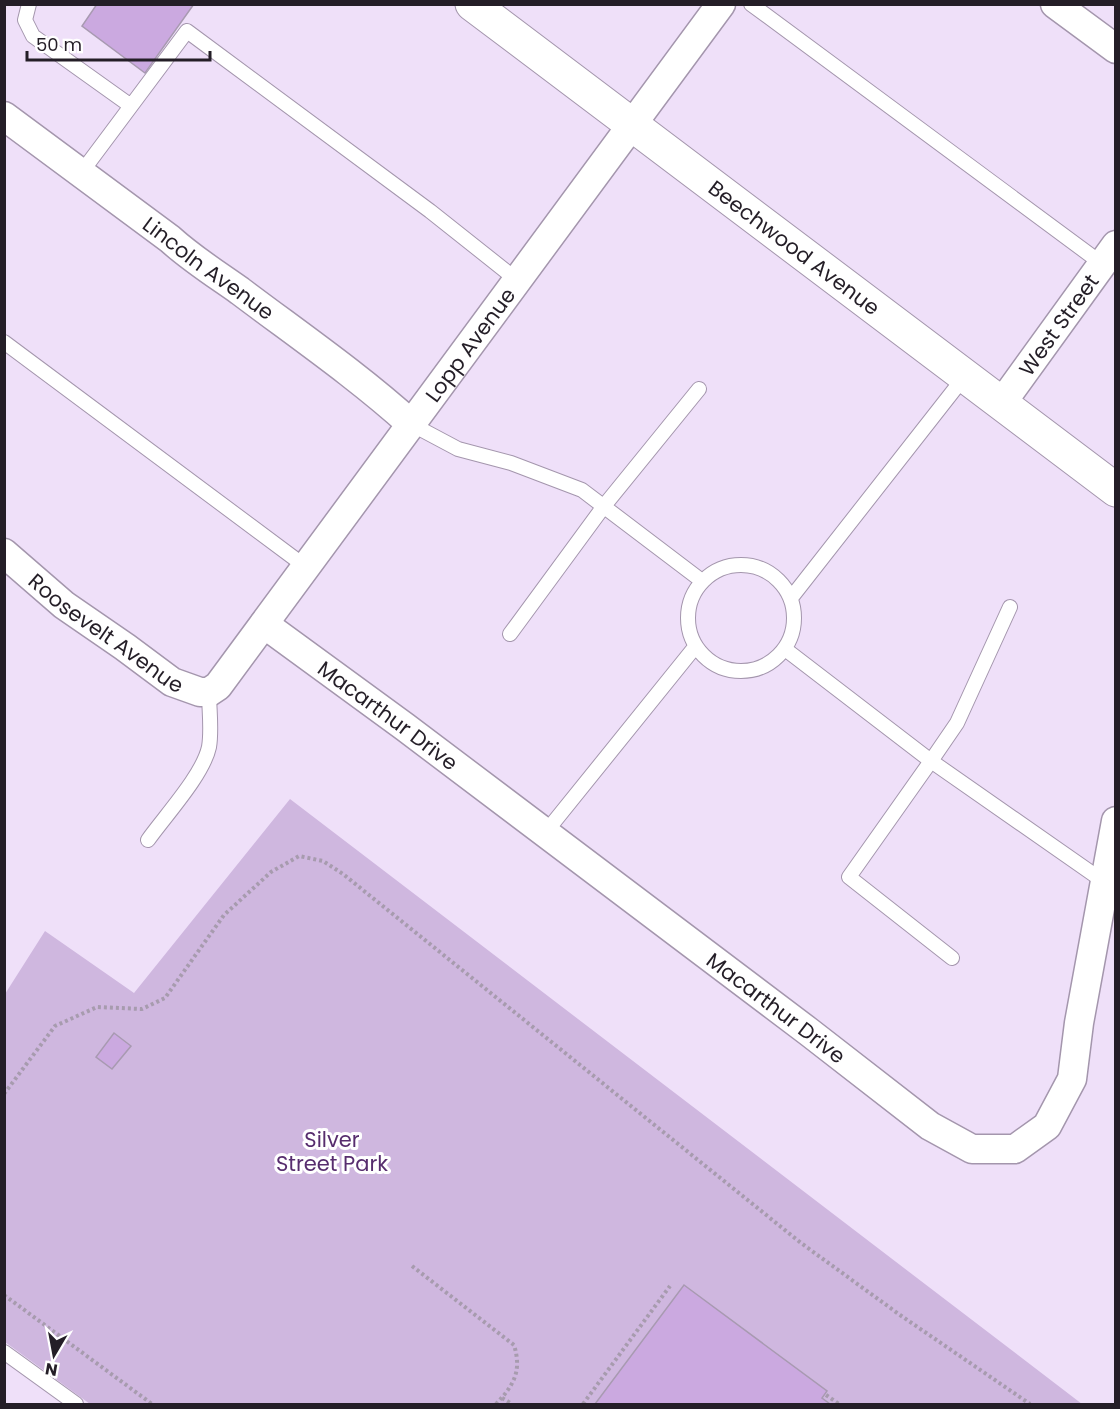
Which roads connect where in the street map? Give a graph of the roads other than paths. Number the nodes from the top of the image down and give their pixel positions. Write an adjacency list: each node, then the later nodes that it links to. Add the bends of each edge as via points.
1 (29, 4): 7 (lane, via 25,20 33,36)
2 (472, 4): 9 (main road, Beechwood Avenue)
3 (721, 4): 9 (street, Lopp Avenue)
4 (751, 4): 11 (lane)
5 (1055, 4): 6 (street)
6 (1116, 49)
7 (131, 106): 10 (lane); 12 (lane, via 187,31)
8 (4, 116): 10 (street, Lincoln Avenue)
9 (632, 125): 12 (street, Lopp Avenue); 14 (main road, Beechwood Avenue)
10 (81, 173): 17 (street, Lincoln Avenue)
11 (1108, 254): 16 (street, West Street)
12 (517, 280): 17 (street, Lopp Avenue)
13 (4, 342): 21 (lane)
14 (965, 376): 16 (main road, Beechwood Avenue); 23 (lane)
15 (699, 389): 19 (lane)
16 (1001, 404): 18 (main road, Beechwood Avenue)
17 (411, 424): 19 (lane, via 458,449 511,463 582,490); 21 (street, Lopp Avenue)
18 (1116, 490)
19 (604, 506): 22 (lane); 26 (lane)
20 (4, 553): 29 (street, Roosevelt Avenue, via 64,605 172,682 200,692)
21 (306, 567): 25 (street, Lopp Avenue)
22 (702, 581): 23 (lane, via 716,570 733,565 751,566 782,583); 27 (lane, via 687,613 688,631)
23 (791, 598): 28 (lane, via 795,615 793,633)
24 (1010, 607): 30 (lane, via 957,723)
25 (264, 624): 29 (street, Lopp Avenue); 32 (street, Macarthur Drive)
26 (510, 634)
27 (695, 647): 28 (lane, via 723,669 740,672 757,670 773,662); 32 (lane)
28 (785, 649): 30 (lane)
29 (214, 689): 33 (lane, via 209,747 202,764)
30 (931, 761): 34 (lane); 35 (lane, via 849,877)
31 (1116, 821): 34 (street, Macarthur Drive)
32 (545, 833): 34 (street, Macarthur Drive, via 930,1126 972,1149 1015,1149 1031,1138 1047,1126 1072,1079)
33 (148, 840)
34 (1104, 880)
35 (952, 958)
36 (4, 1352): 37 (lane)
37 (76, 1404)

